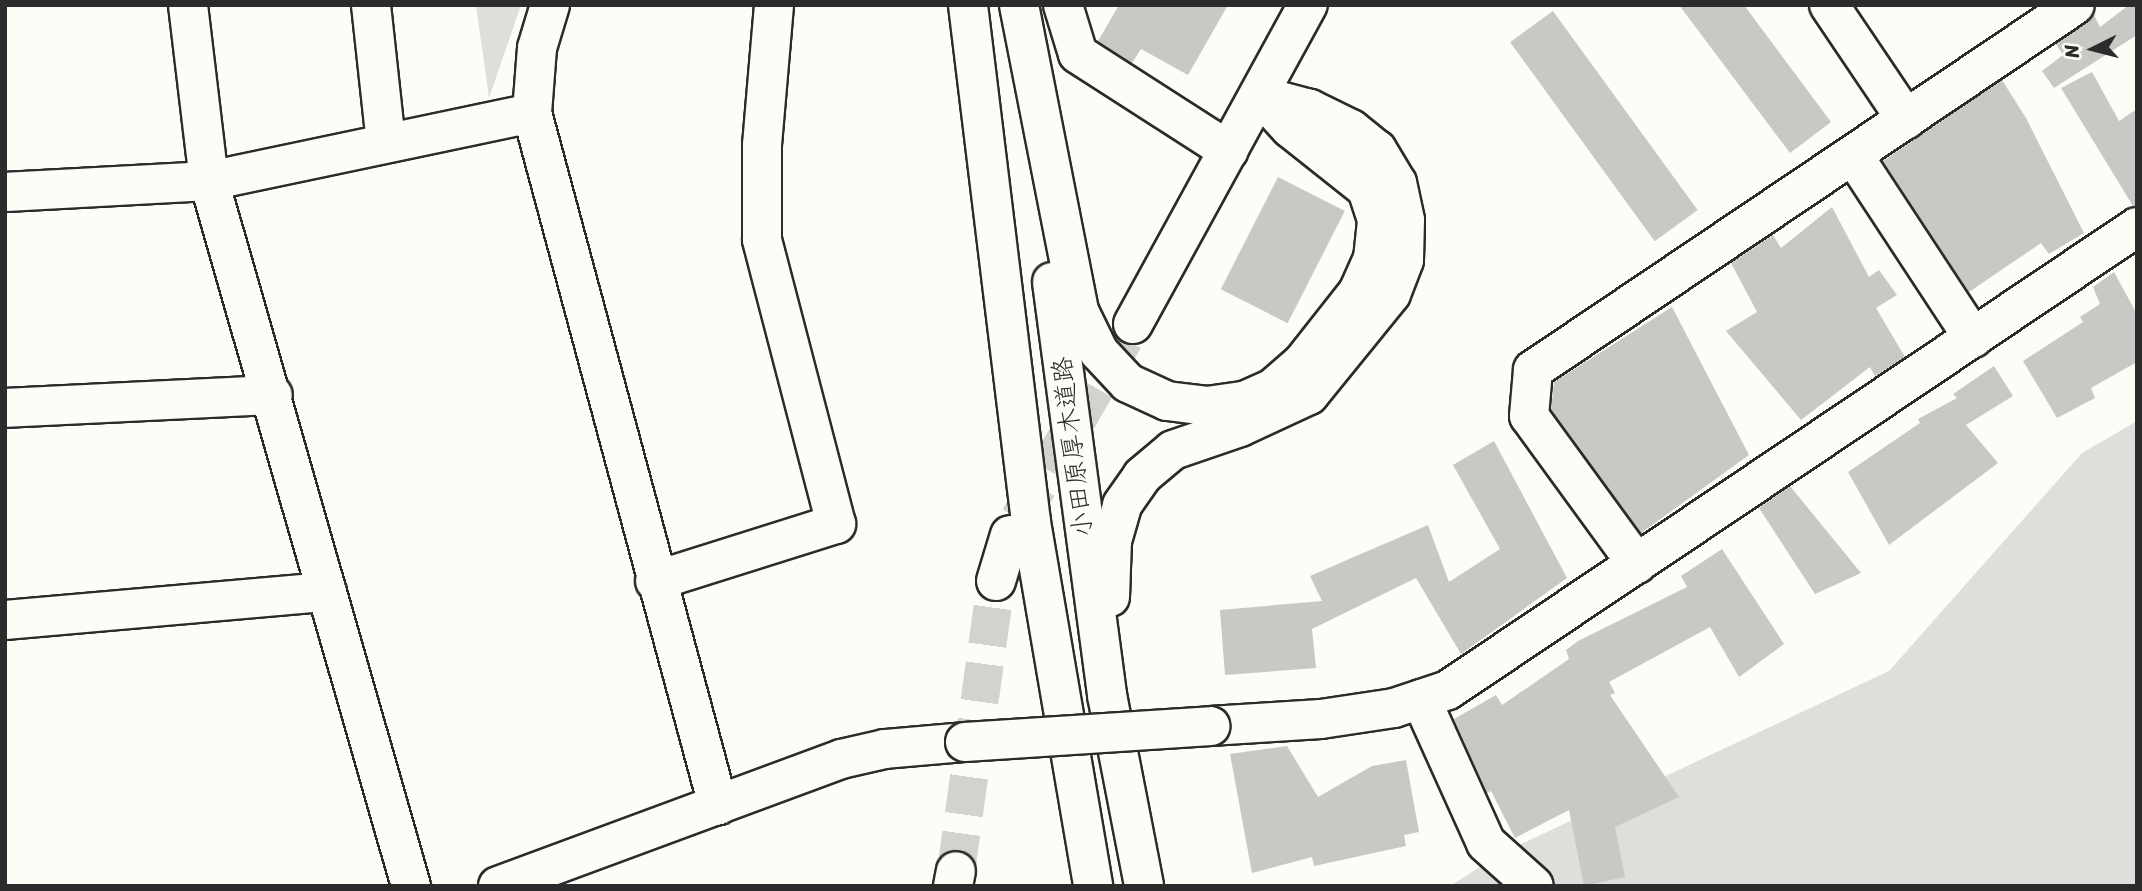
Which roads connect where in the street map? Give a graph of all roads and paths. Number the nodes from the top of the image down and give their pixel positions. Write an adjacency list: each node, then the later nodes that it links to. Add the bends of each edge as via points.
1 (188, 5): 17 (main road)
2 (371, 5): 14 (main road)
3 (550, 5): 12 (main road, via 537,48)
4 (774, 5): 26 (main road, via 762,145 762,239 836,524)
5 (968, 5): 35 (main road, 小田原厚木道路, via 1031,522)
6 (1018, 5): 11 (main road, via 1079,311 1099,352 1128,383 1167,401 1207,407 1244,401 1273,388 1302,363 1358,292 1373,259 1377,220 1367,189 1290,128); 30 (main road, 小田原厚木道路)
7 (1063, 5): 15 (main road, via 1078,54)
8 (1308, 5): 11 (main road)
9 (1829, 5): 13 (main road)
10 (2075, 5): 13 (main road)
11 (1261, 96): 15 (main road); 30 (main road, via 1310,109 1350,129 1377,150 1397,184 1405,220 1404,260 1391,294 1310,395 1240,427 1172,450 1135,485 1122,505 1112,541)
12 (532, 113): 14 (main road); 26 (main road)
13 (1906, 119): 16 (main road)
14 (386, 143): 17 (main road)
15 (1229, 151): 20 (main road)
16 (1853, 155): 21 (main road); 25 (main road, via 1533,370 1529,416)
17 (209, 181): 18 (main road); 22 (main road)
18 (5, 192)
19 (2137, 227): 21 (main road)
20 (1133, 324)
21 (1973, 338): 25 (main road)
22 (272, 395): 23 (main road); 28 (main road)
23 (5, 408)
24 (1010, 535): 27 (main road)
25 (1637, 564): 31 (main road, via 1448,690)
26 (655, 581): 32 (main road)
27 (996, 581)
28 (327, 592): 29 (main road); 33 (main road)
29 (5, 620)
30 (1107, 695): 36 (main road, 小田原厚木道路)
31 (1421, 699): 32 (main road, bridge, via 1394,708 1321,719 885,749 841,759); 37 (main road, via 1486,842)
32 (718, 805): 34 (main road)
33 (411, 886)
34 (498, 886)
35 (1093, 886)
36 (1144, 886)
37 (1534, 886)

